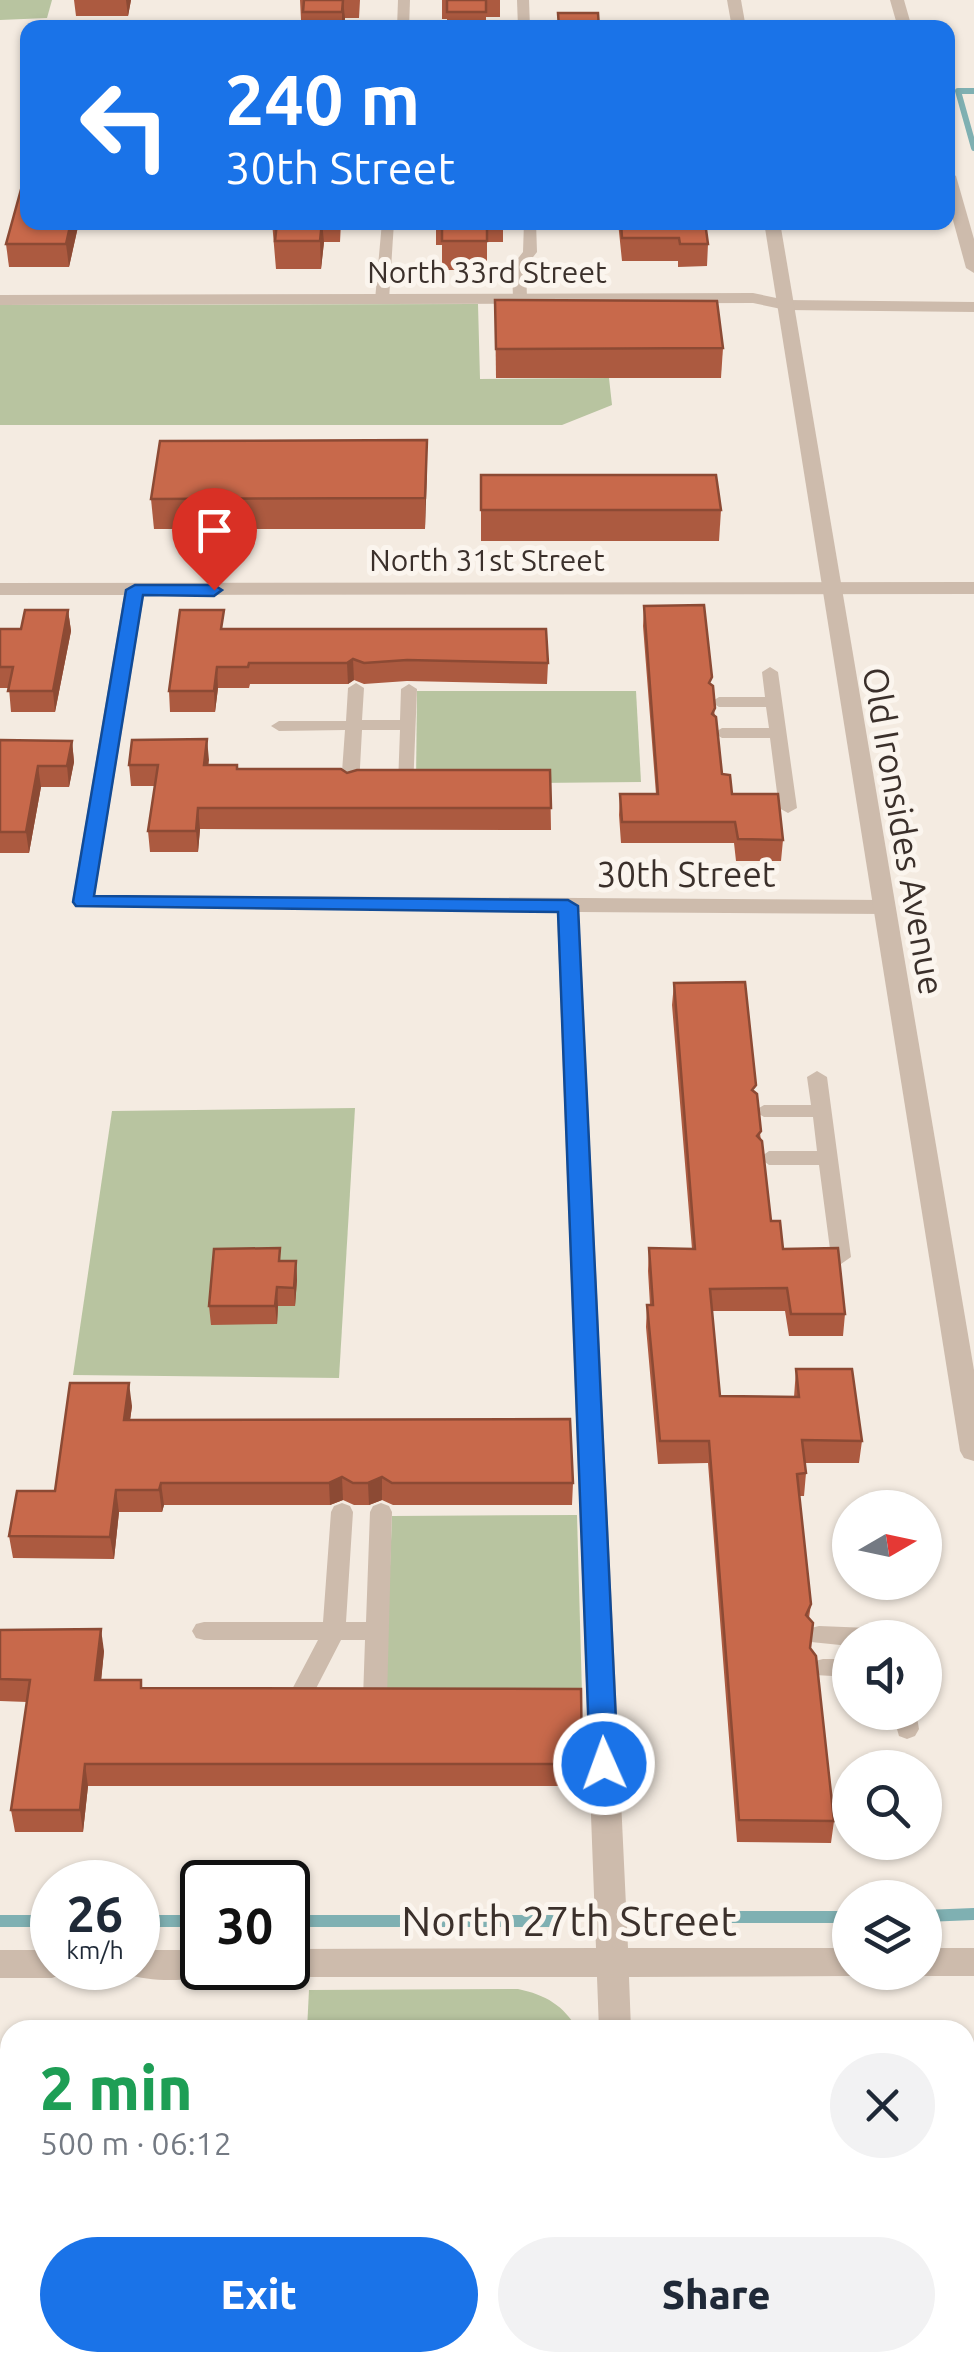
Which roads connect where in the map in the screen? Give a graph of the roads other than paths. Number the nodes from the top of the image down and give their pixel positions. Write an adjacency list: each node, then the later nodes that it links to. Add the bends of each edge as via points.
1 (955, 201): 5 (street)
2 (387, 230): 8 (street)
3 (530, 230): 6 (street, via 530,252 519,266)
4 (773, 230): 9 (street, Old Ironsides Avenue)
5 (974, 268)
6 (520, 299): 8 (street, North 33rd Street); 9 (street, North 33rd Street, via 754,298)
7 (0, 300): 8 (street, North 33rd Street)
8 (382, 300)
9 (786, 305): 10 (street, North 33rd Street); 11 (street, Old Ironsides Avenue)
10 (974, 307)
11 (830, 588): 12 (street, North 31st Street); 14 (street, North 31st Street); 29 (street, Old Ironsides Avenue)
12 (974, 588)
13 (0, 590): 14 (street, North 31st Street)
14 (135, 590): 28 (street, 30th Street, via 83,902)
15 (770, 672): 19 (street)
16 (356, 688): 22 (street)
17 (410, 689): 20 (street)
18 (720, 702): 19 (street)
19 (774, 702): 24 (street)
20 (408, 725): 22 (street); 26 (street)
21 (279, 726): 22 (street)
22 (354, 726): 25 (street)
23 (722, 733): 24 (street)
24 (778, 733): 27 (street)
25 (350, 786)
26 (406, 786)
27 (788, 808)
28 (568, 906): 29 (street, 30th Street); 48 (street)
29 (884, 907): 36 (street, Old Ironsides Avenue)
30 (818, 1077): 32 (street)
31 (764, 1111): 32 (street)
32 (822, 1111): 34 (street)
33 (769, 1158): 34 (street)
34 (828, 1158): 35 (street)
35 (841, 1257)
36 (974, 1451)
37 (342, 1512): 40 (street)
38 (381, 1512): 41 (street)
39 (204, 1631): 40 (street)
40 (334, 1631): 41 (street); 46 (street)
41 (377, 1631): 47 (street)
42 (819, 1635): 43 (street)
43 (832, 1636)
44 (824, 1668): 45 (street)
45 (832, 1668)
46 (299, 1699)
47 (375, 1699)
48 (612, 1962): 49 (street, North 27th Street); 52 (street, North 27th Street); 55 (street)
49 (832, 1962)
50 (942, 1962): 51 (street)
51 (974, 1962)
52 (310, 1963)
53 (0, 1964): 54 (street)
54 (30, 1964)
55 (615, 2020)

